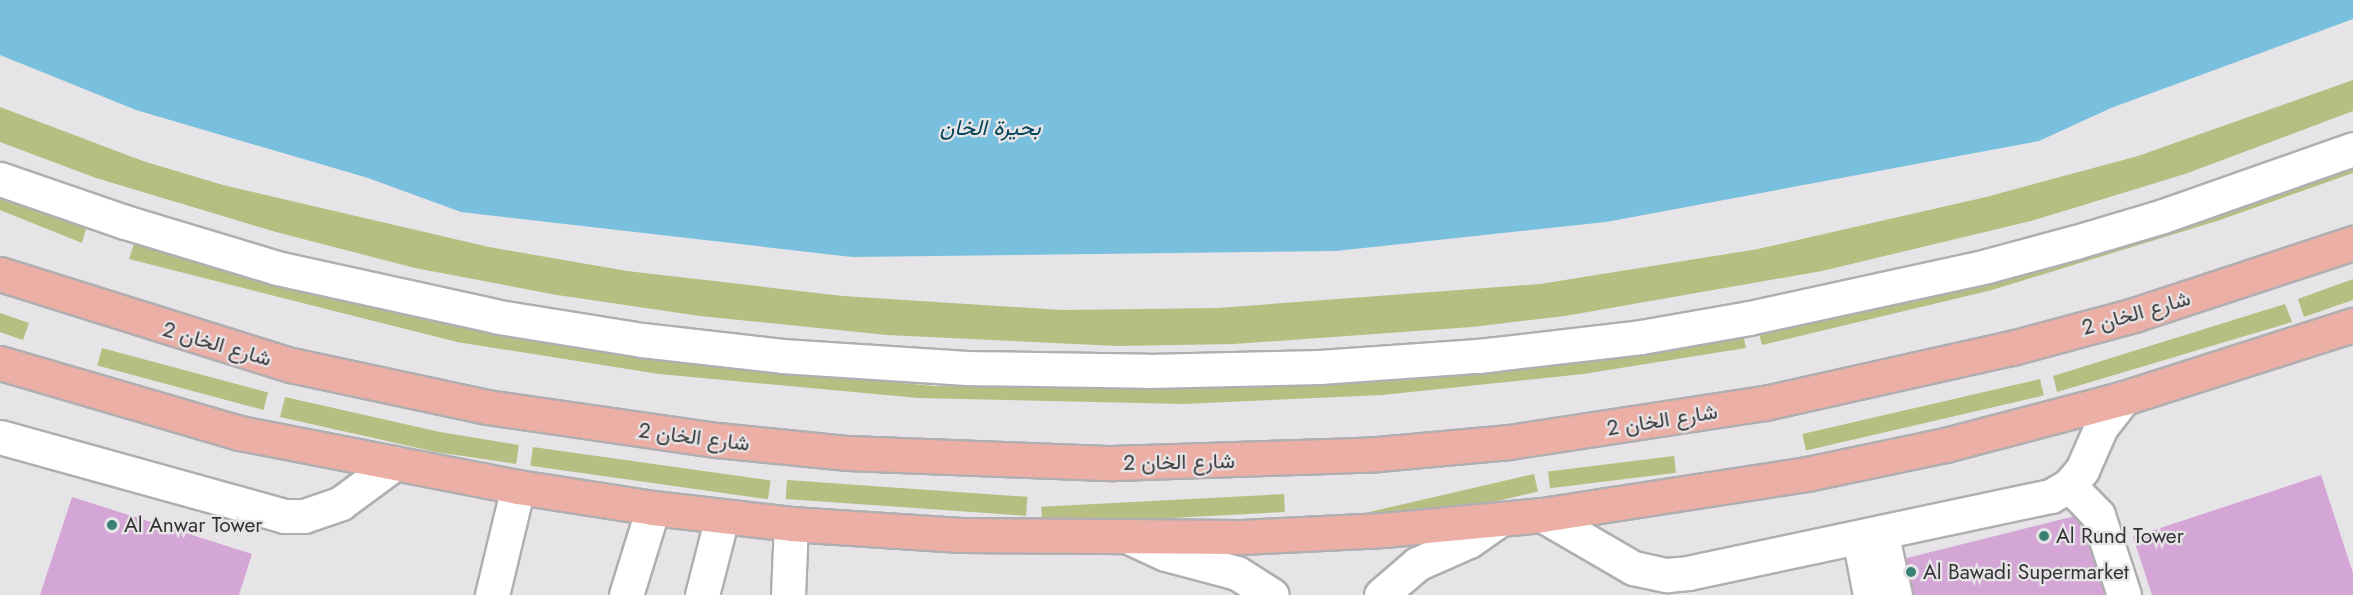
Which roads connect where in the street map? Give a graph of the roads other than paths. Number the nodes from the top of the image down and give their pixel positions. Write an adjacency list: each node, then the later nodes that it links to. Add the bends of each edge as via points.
1 (2353, 149): 2 (street, via 2185,209 2076,242 1987,266 1749,318 1641,337 1478,356 1224,370 967,368 782,356 642,340 500,317 331,282 125,222)
2 (0, 179)
3 (2353, 243): 4 (main road, شارع الخان 2, via 2254,278 2012,348 1765,404 1509,442 1378,454 1113,463 848,453 717,440 487,408 291,365)
4 (0, 274)
5 (2353, 325): 7 (main road)
6 (0, 363): 9 (main road, via 240,433)
7 (2124, 398): 10 (street, via 2101,427 2082,470); 13 (main road, via 1945,445 1807,474)
8 (0, 437): 9 (street, via 284,516 304,516 341,503)
9 (395, 463): 11 (main road)
10 (2069, 485): 17 (street, via 2041,498); 28 (street, via 2098,515)
11 (518, 487): 12 (main road); 20 (street)
12 (653, 508): 14 (main road); 21 (street)
13 (1542, 515): 15 (main road); 19 (street, via 1563,525)
14 (722, 517): 16 (main road); 22 (street)
15 (1500, 519): 18 (main road, via 1383,530); 25 (street, via 1469,541 1417,564)
16 (791, 524): 18 (main road, via 971,536); 23 (street)
17 (1870, 534): 19 (street); 26 (street); 27 (street)
18 (1131, 538): 24 (street, via 1166,554 1237,573)
19 (1648, 584)
20 (492, 595)
21 (626, 595)
22 (702, 595)
23 (788, 595)
24 (1272, 595)
25 (1381, 595)
26 (1870, 595)
27 (1895, 595)
28 (2124, 595)

